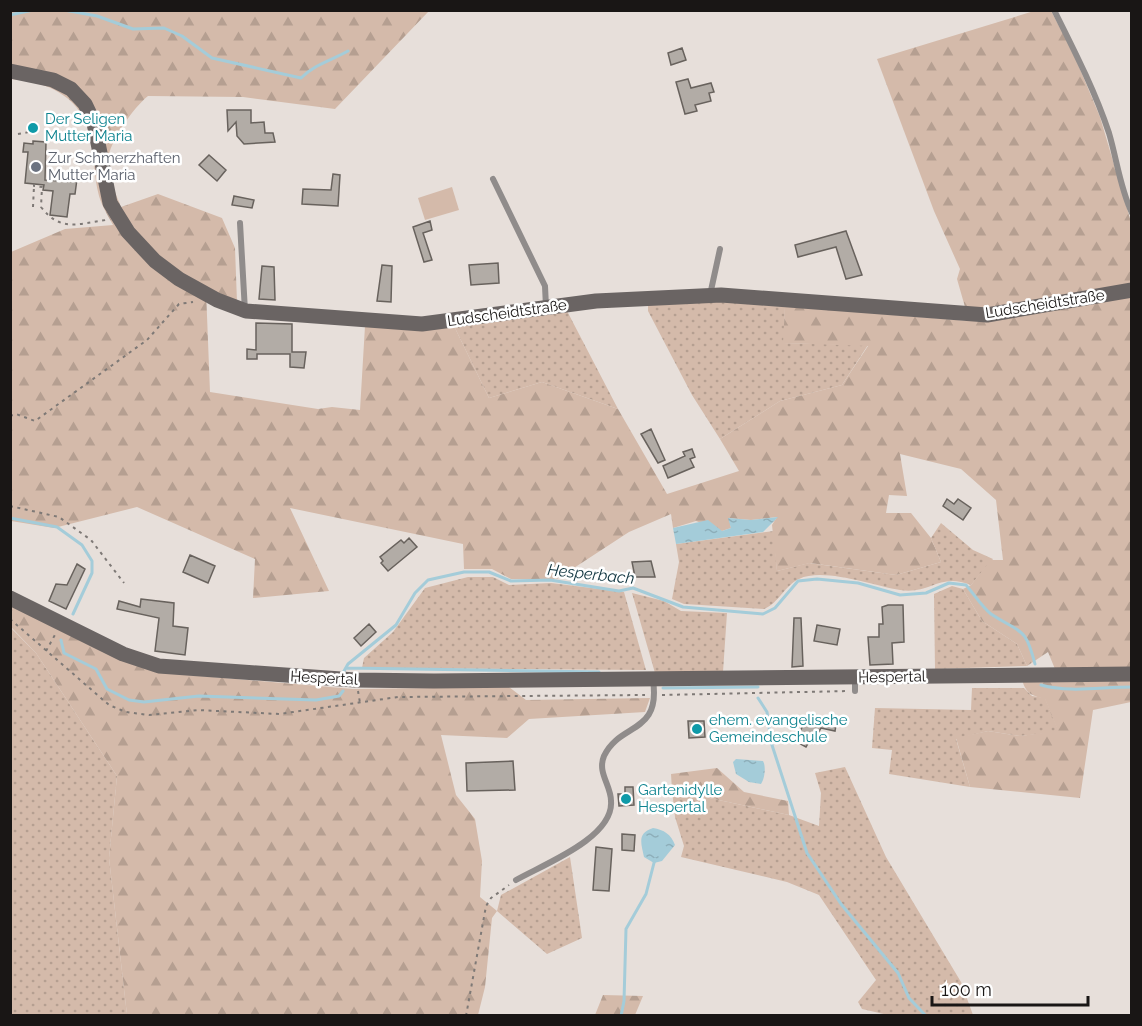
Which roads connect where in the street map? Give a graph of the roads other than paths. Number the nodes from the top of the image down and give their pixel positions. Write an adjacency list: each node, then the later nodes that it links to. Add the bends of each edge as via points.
1 (1054, 10): 4 (lane, via 1105,124)
2 (10, 71): 10 (street, Ludscheidtstraße, via 53,80 71,89 85,104 99,143 105,185 118,218 155,261 193,288)
3 (494, 179): 9 (lane, via 545,286)
4 (1131, 213)
5 (240, 223): 10 (lane)
6 (720, 249): 8 (lane)
7 (1131, 290): 8 (street, Ludscheidtstraße, via 987,315)
8 (710, 295): 9 (street, Ludscheidtstraße)
9 (546, 307): 10 (street, Ludscheidtstraße, via 422,324)
10 (246, 311)
11 (10, 598): 13 (street, Hespertal, via 149,664 182,670 355,680)
12 (1131, 674): 13 (street, Hespertal)
13 (654, 688): 14 (lane, via 654,706 640,725 612,745 605,756 602,774 612,798 609,816 580,846)
14 (516, 880)

